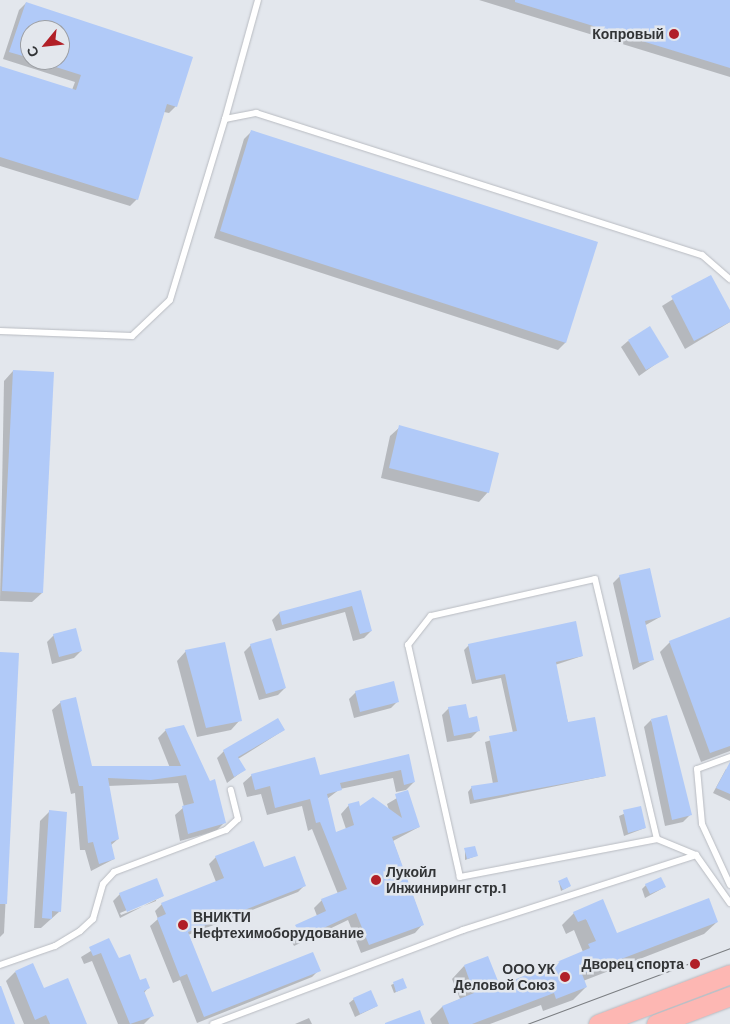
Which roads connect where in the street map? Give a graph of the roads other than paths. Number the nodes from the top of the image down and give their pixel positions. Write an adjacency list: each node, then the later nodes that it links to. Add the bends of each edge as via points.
1 (258, 0): 2 (lane)
2 (225, 119): 3 (lane, via 256,114 702,255); 4 (lane, via 170,300 132,336)
3 (730, 279)
4 (0, 331)
5 (730, 757): 9 (lane, via 697,769 702,824)
6 (231, 790): 11 (lane, via 238,818 226,830 114,872 103,884 94,919 80,931 55,946)
7 (657, 839): 7 (lane, via 595,579 431,616 408,645 460,877); 8 (lane)
8 (696, 855): 10 (lane); 14 (lane, via 463,930)
9 (730, 885)
10 (730, 904)
11 (0, 965)
12 (730, 974): 15 (main road)
13 (730, 996): 16 (main road)
14 (213, 1024)
15 (598, 1024)
16 (656, 1024)

